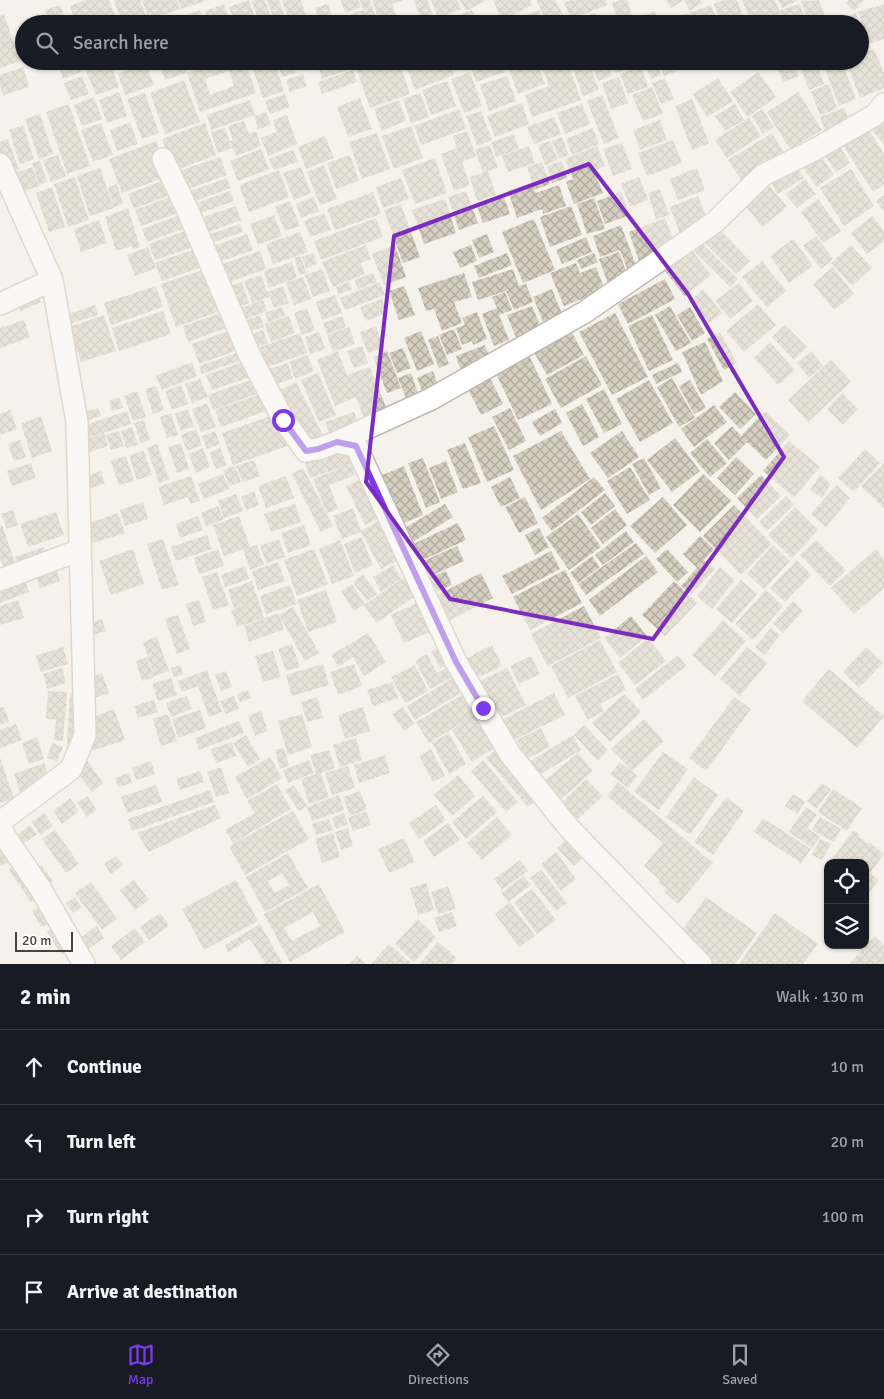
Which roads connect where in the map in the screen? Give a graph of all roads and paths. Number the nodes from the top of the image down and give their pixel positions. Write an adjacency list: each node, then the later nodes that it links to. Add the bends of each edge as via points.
1 (884, 104): 6 (street, via 875,115 763,175 715,222 585,312 431,398)
2 (163, 159): 6 (street, via 250,356 283,420 306,451)
3 (0, 164): 4 (street)
4 (52, 280): 5 (street); 7 (street, via 77,422)
5 (0, 304)
6 (337, 442): 11 (street, via 356,446 456,662 510,754 569,828)
7 (80, 550): 8 (street); 9 (street, via 85,734 71,769)
8 (0, 580)
9 (0, 824): 10 (street)
10 (84, 964)
11 (701, 964)

